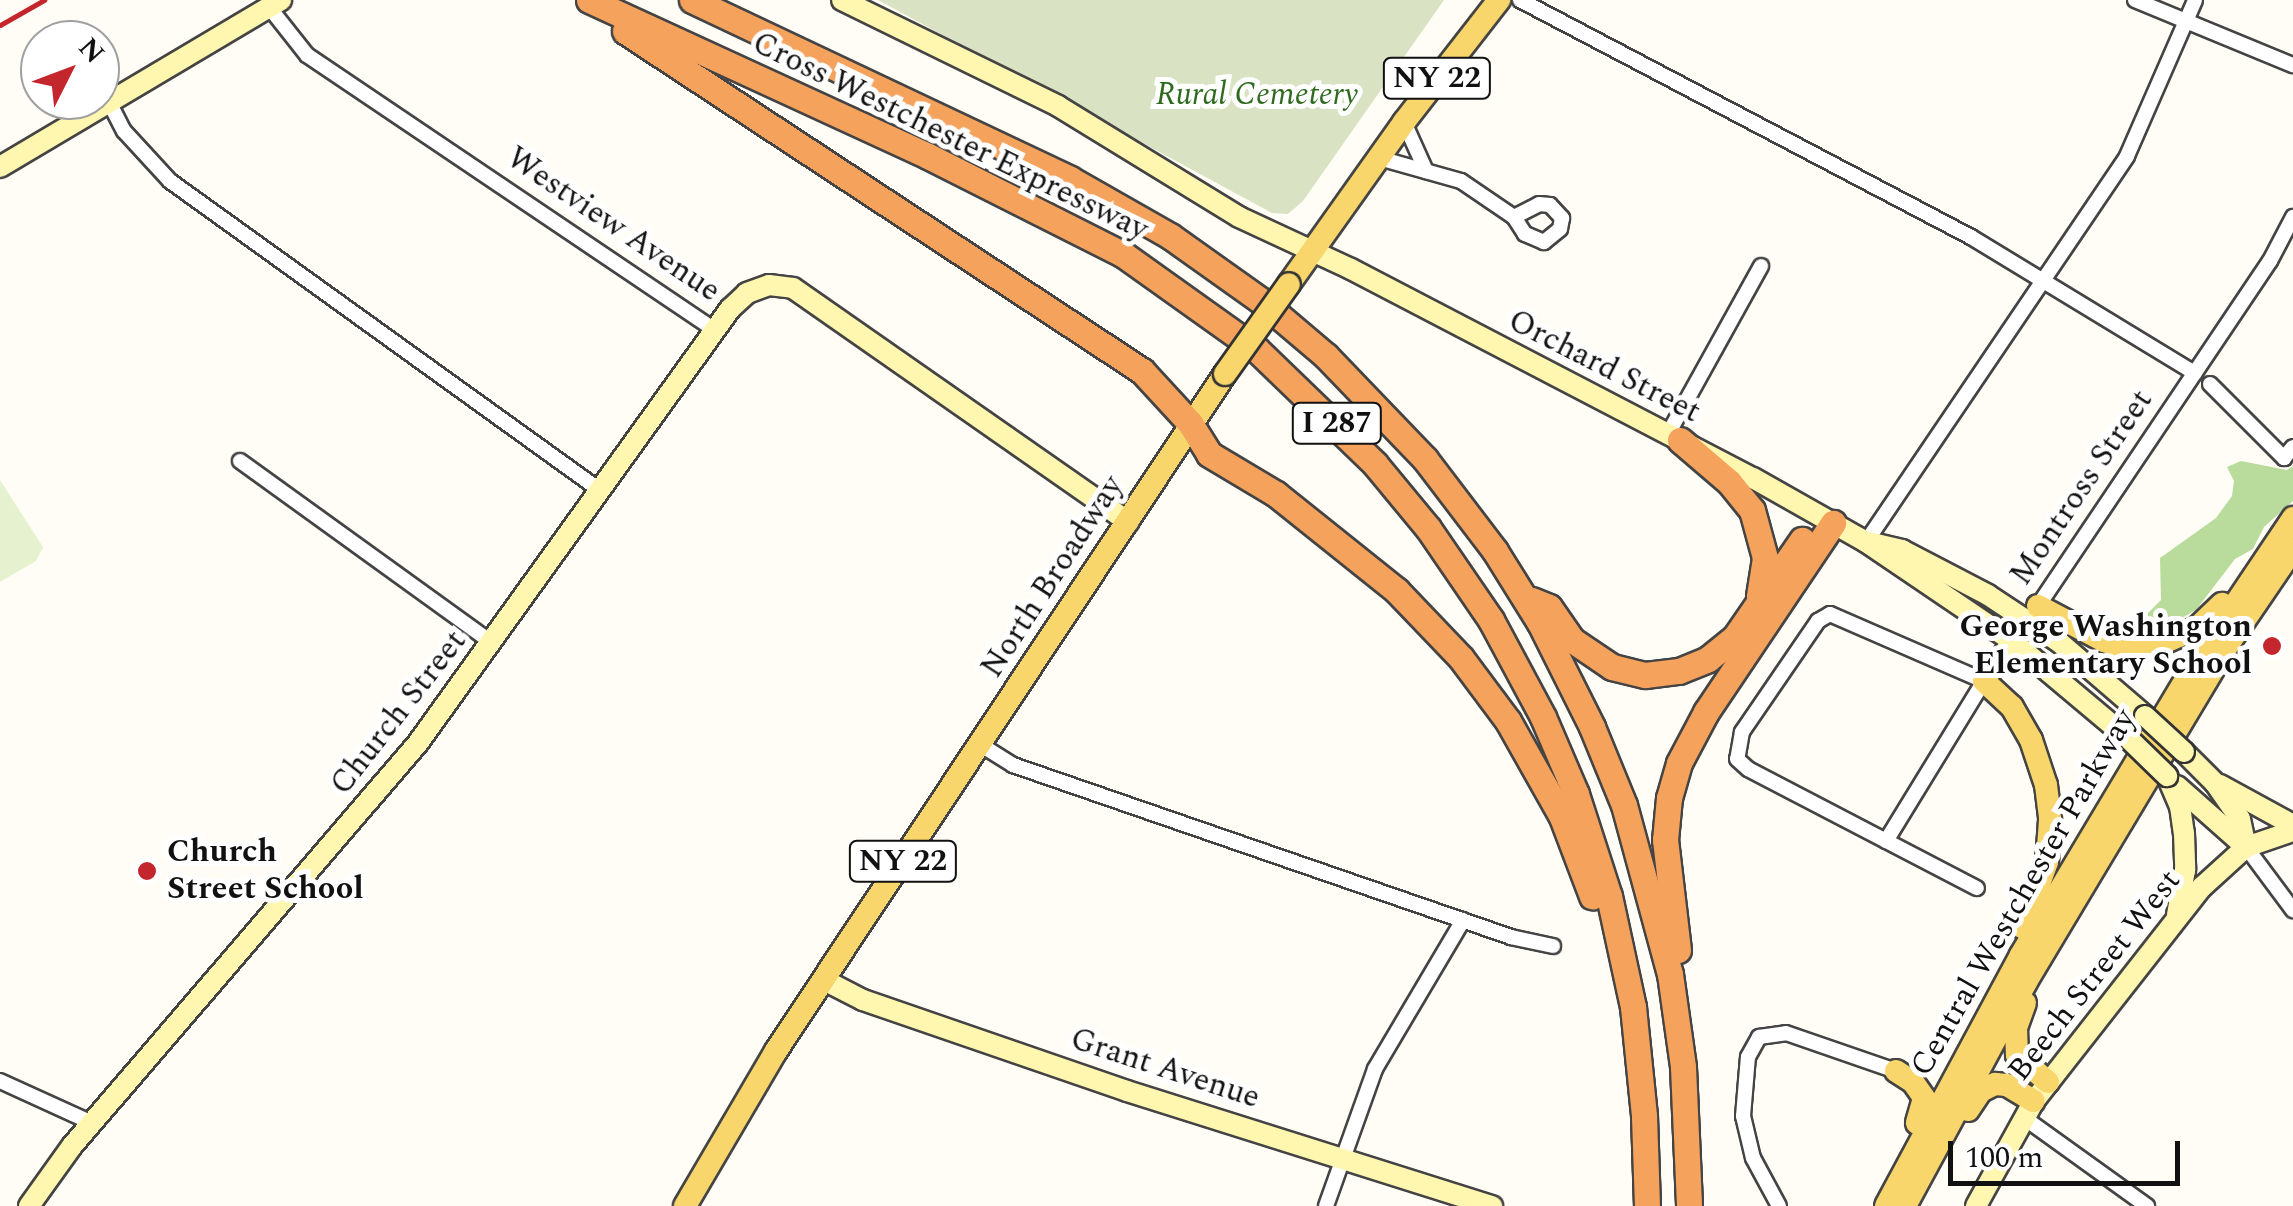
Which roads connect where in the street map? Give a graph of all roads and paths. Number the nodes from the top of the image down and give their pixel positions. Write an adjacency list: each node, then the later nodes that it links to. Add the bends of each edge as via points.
1 (574, 0): 27 (highway, via 1142,371)
2 (588, 0): 58 (highway, Cross Westchester Expressway / I 287, via 1112,248 1224,324 1338,424 1461,574 1543,717 1606,884)
3 (692, 0): 36 (highway, Cross Westchester Expressway / I 287, via 1070,179 1216,267 1305,337 1386,416 1461,504)
4 (842, 0): 21 (street, Orchard Street, via 1058,106 1239,217)
5 (1499, 0): 15 (main road, North Broadway / NY 22)
6 (1520, 0): 23 (street)
7 (2135, 0): 10 (street)
8 (2195, 0): 10 (street)
9 (275, 3): 12 (street); 24 (street, Westview Avenue, via 308,54)
10 (2186, 21): 11 (street); 23 (street, via 2127,156)
11 (2293, 65)
12 (120, 93)
13 (76, 120): 17 (street)
14 (118, 120): 31 (street, via 170,181)
15 (1404, 122): 16 (main road, North Broadway / NY 22); 18 (street)
16 (1379, 158): 18 (street); 21 (main road, North Broadway / NY 22)
17 (0, 167)
18 (1426, 171): 20 (street, via 1461,181)
19 (2293, 217): 25 (street, Montross Street)
20 (1514, 218)
21 (1312, 250): 27 (main road, North Broadway / NY 22, bridge); 28 (street, Orchard Street)
22 (1761, 266): 28 (street)
23 (2046, 280): 25 (street); 35 (street)
24 (715, 330): 31 (street, Church Street); 33 (street, Westview Avenue, via 747,293 769,285 793,288)
25 (2195, 374): 37 (street, Montross Street)
26 (2210, 384): 29 (street)
27 (1190, 424): 33 (main road, North Broadway / NY 22); 58 (highway, via 1209,454 1276,494 1396,590 1486,690 1573,843)
28 (1674, 437): 32 (street, Orchard Street); 38 (highway, via 1741,494 1759,526 1763,576)
29 (2289, 452)
30 (240, 461): 40 (street)
31 (600, 491): 40 (street, Church Street)
32 (1826, 519): 35 (street, Orchard Street); 38 (highway); 54 (highway, via 1679,764 1666,840 1680,946)
33 (1129, 522): 42 (main road, North Broadway / NY 22)
34 (2290, 533): 37 (main road, via 2205,622 2175,641 2124,647); 53 (main road, Central Westchester Parkway, via 2195,664); 56 (main road, Central Westchester Parkway)
35 (1866, 542): 37 (street, Orchard Street, via 1888,544); 39 (street, Orchard Street)
36 (1524, 596): 38 (highway, via 1549,607 1596,660 1644,675 1708,659); 54 (highway, Cross Westchester Expressway / I 287, via 1619,792)
37 (2033, 613): 39 (street, Montross Street); 44 (street, bridge)
38 (1745, 624)
39 (2012, 641): 41 (street, Montross Street); 43 (street, Orchard Street, bridge)
40 (492, 642): 62 (street, Church Street, via 391,776)
41 (1984, 681): 46 (street, Montross Street); 46 (street, via 1830,614 1818,621 1742,732 1736,758 1748,770); 53 (main road, via 2006,699 2031,740 2046,785 2047,862 2021,932)
42 (981, 746): 51 (street, via 1013,765); 55 (main road, North Broadway / NY 22)
43 (2167, 776): 47 (street, Orchard Street); 50 (street, via 2184,833)
44 (2216, 782): 45 (street); 47 (street, via 2240,819)
45 (2293, 828): 47 (street)
46 (1886, 841): 48 (street)
47 (2246, 847): 49 (street); 50 (street, Beech Street West)
48 (1977, 888)
49 (2293, 910)
50 (2176, 919): 61 (street, Beech Street West)
51 (1463, 920): 52 (street); 63 (street, via 1375,1069)
52 (1553, 946)
53 (2021, 956): 57 (main road, Central Westchester Parkway)
54 (1670, 974): 69 (highway, Cross Westchester Expressway / I 287, via 1683,1067)
55 (824, 980): 63 (street, Grant Avenue, via 863,1000); 65 (main road, North Broadway / NY 22)
56 (2026, 982): 61 (main road, via 2014,1044); 72 (main road, Central Westchester Parkway)
57 (1982, 1025): 59 (main road, via 1939,1073); 71 (main road, Central Westchester Parkway)
58 (1640, 1059): 68 (highway, Cross Westchester Expressway / I 287)
59 (1896, 1071): 70 (street, via 1786,1034 1759,1038 1748,1057 1743,1116 1752,1158); 71 (main road, via 1918,1087 1924,1104)
60 (0, 1080): 62 (street)
61 (2035, 1100): 72 (main road, via 2007,1085 1981,1091); 73 (street, Beech Street West); 74 (street)
62 (92, 1122): 64 (street, Church Street)
63 (1342, 1160): 66 (street); 67 (street, Grant Avenue)
64 (30, 1206)
65 (685, 1206)
66 (1326, 1206)
67 (1492, 1206)
68 (1647, 1206)
69 (1689, 1206)
70 (1779, 1206)
71 (1885, 1206)
72 (1906, 1206)
73 (1976, 1206)
74 (2148, 1206)

